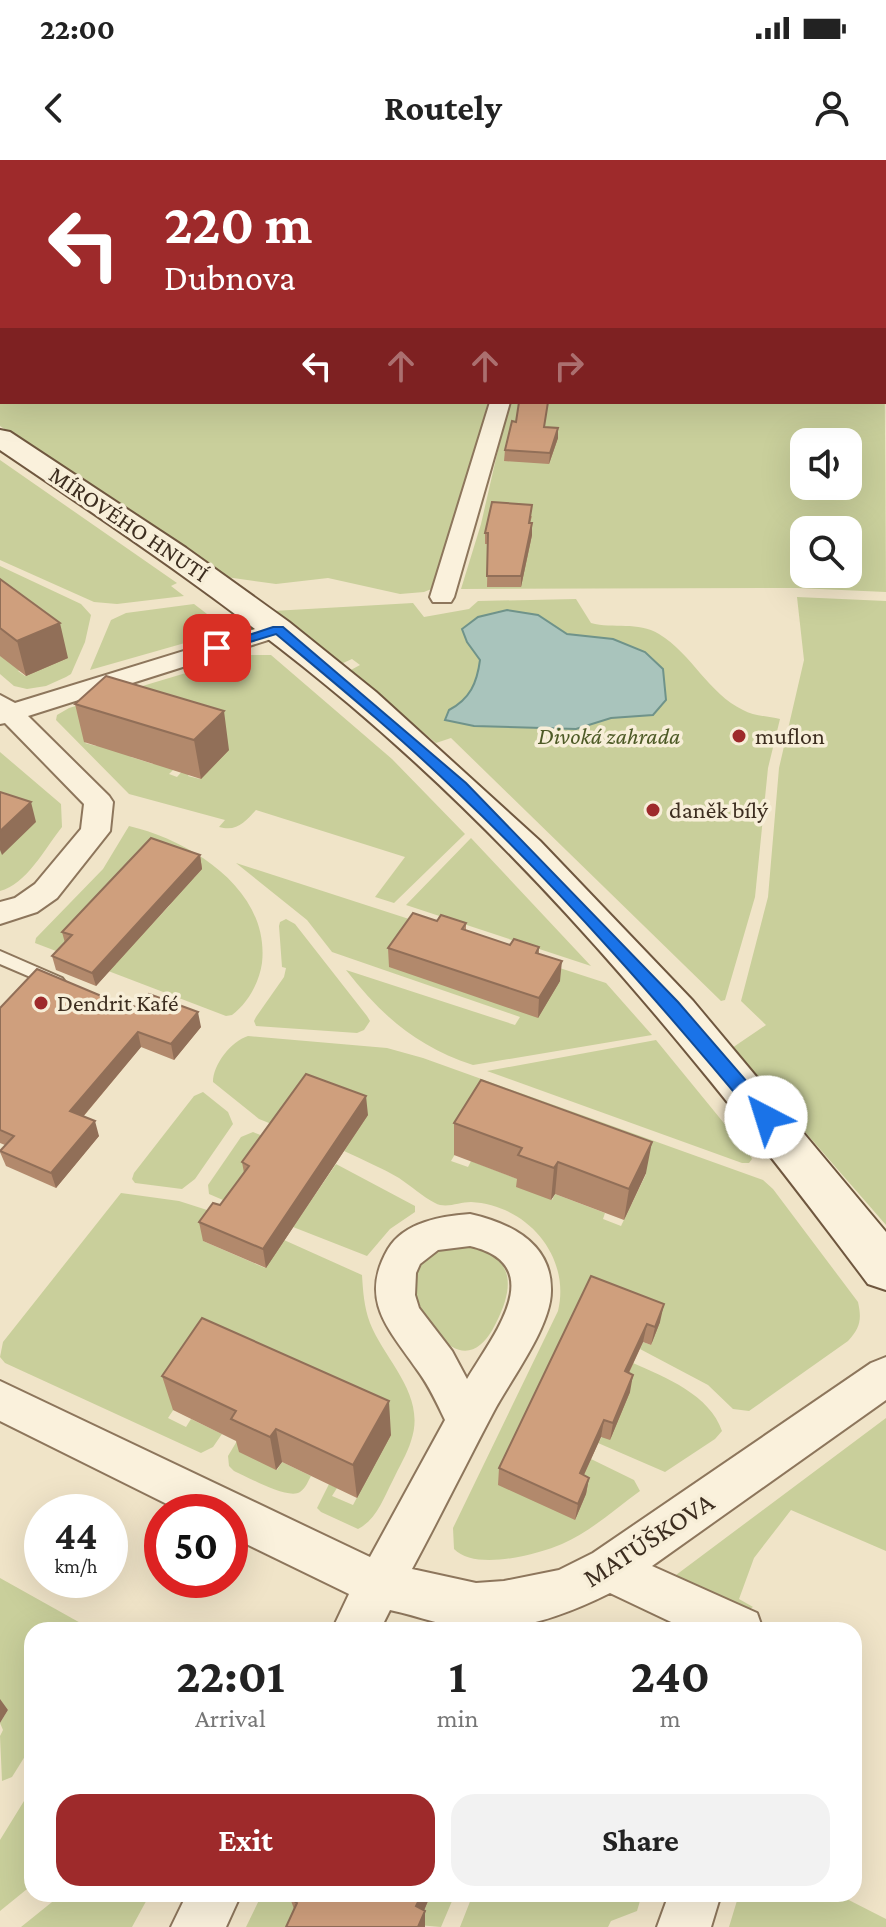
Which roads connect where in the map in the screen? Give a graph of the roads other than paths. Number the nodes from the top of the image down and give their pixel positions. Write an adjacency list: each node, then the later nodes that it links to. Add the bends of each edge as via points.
1 (499, 404): 3 (street)
2 (0, 438): 4 (main road, MÍROVÉHO HNUTÍ, via 208,576)
3 (442, 597)
4 (278, 629): 5 (street); 9 (main road, MÍROVÉHO HNUTÍ, via 461,787 625,954 718,1059)
5 (3, 710): 6 (street, via 99,802 95,831 46,891)
6 (0, 915)
7 (0, 957): 8 (lane)
8 (71, 988)
9 (886, 1269)
10 (886, 1376): 15 (street, MATÚŠKOVA)
11 (0, 1400): 13 (street, MATÚŠKOVA)
12 (467, 1421): 16 (street)
13 (193, 1494)
14 (248, 1521): 16 (street, MATÚŠKOVA)
15 (609, 1569): 16 (street, MATÚŠKOVA, via 564,1592 476,1606); 18 (street)
16 (379, 1585): 17 (street)
17 (359, 1622)
18 (723, 1622)
19 (211, 1902): 21 (street)
20 (692, 1902): 22 (street)
21 (198, 1927)
22 (684, 1927)

